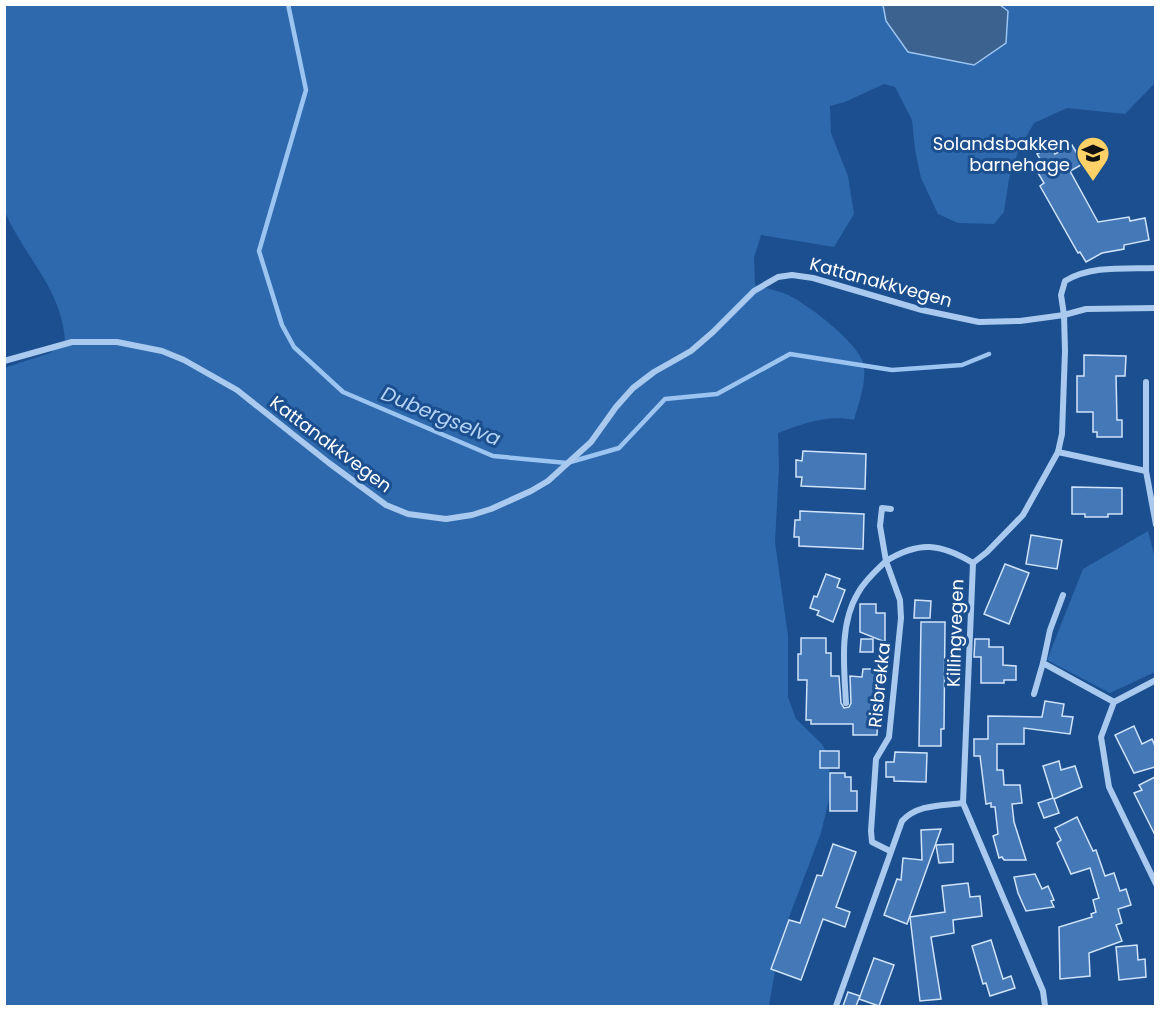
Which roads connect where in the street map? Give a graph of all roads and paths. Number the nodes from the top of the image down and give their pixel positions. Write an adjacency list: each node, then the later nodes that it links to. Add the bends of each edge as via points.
1 (1155, 268): 3 (street, via 1076,274 1065,281 1061,295)
2 (1155, 308): 3 (street, Kattanakkvegen, via 1086,309)
3 (1064, 315): 4 (street, Kattanakkvegen, via 980,322 922,310 813,278 778,278 754,291 691,351 643,379 615,407 591,442 548,481 491,509 446,519 408,514 386,505 237,390 162,351 117,342 72,342); 6 (street, Killingvegen, via 1062,435)
4 (4, 361)
5 (1146, 382): 7 (street)
6 (1058, 452): 7 (street); 11 (street, Killingvegen, via 1023,514)
7 (1146, 471): 9 (street)
8 (891, 509): 10 (street, Risbrekka, via 882,508 880,526)
9 (1155, 525)
10 (886, 561): 11 (street, Risbrekka, via 902,551 923,546 955,552); 17 (street, Risbrekka, via 857,594 846,625); 19 (street, Risbrekka, via 900,600 901,618 889,737 876,759 872,842)
11 (973, 563): 18 (street, Killingvegen)
12 (1063, 595): 13 (street)
13 (1042, 663): 15 (street); 16 (street)
14 (1155, 680): 16 (street)
15 (1034, 694)
16 (1114, 702): 20 (street, via 1101,737 1109,788)
17 (846, 703)
18 (963, 804): 19 (street, via 910,812 902,821); 22 (street, Killingvegen, via 1043,992)
19 (890, 851): 21 (street)
20 (1155, 884)
21 (836, 1006)
22 (1045, 1006)

